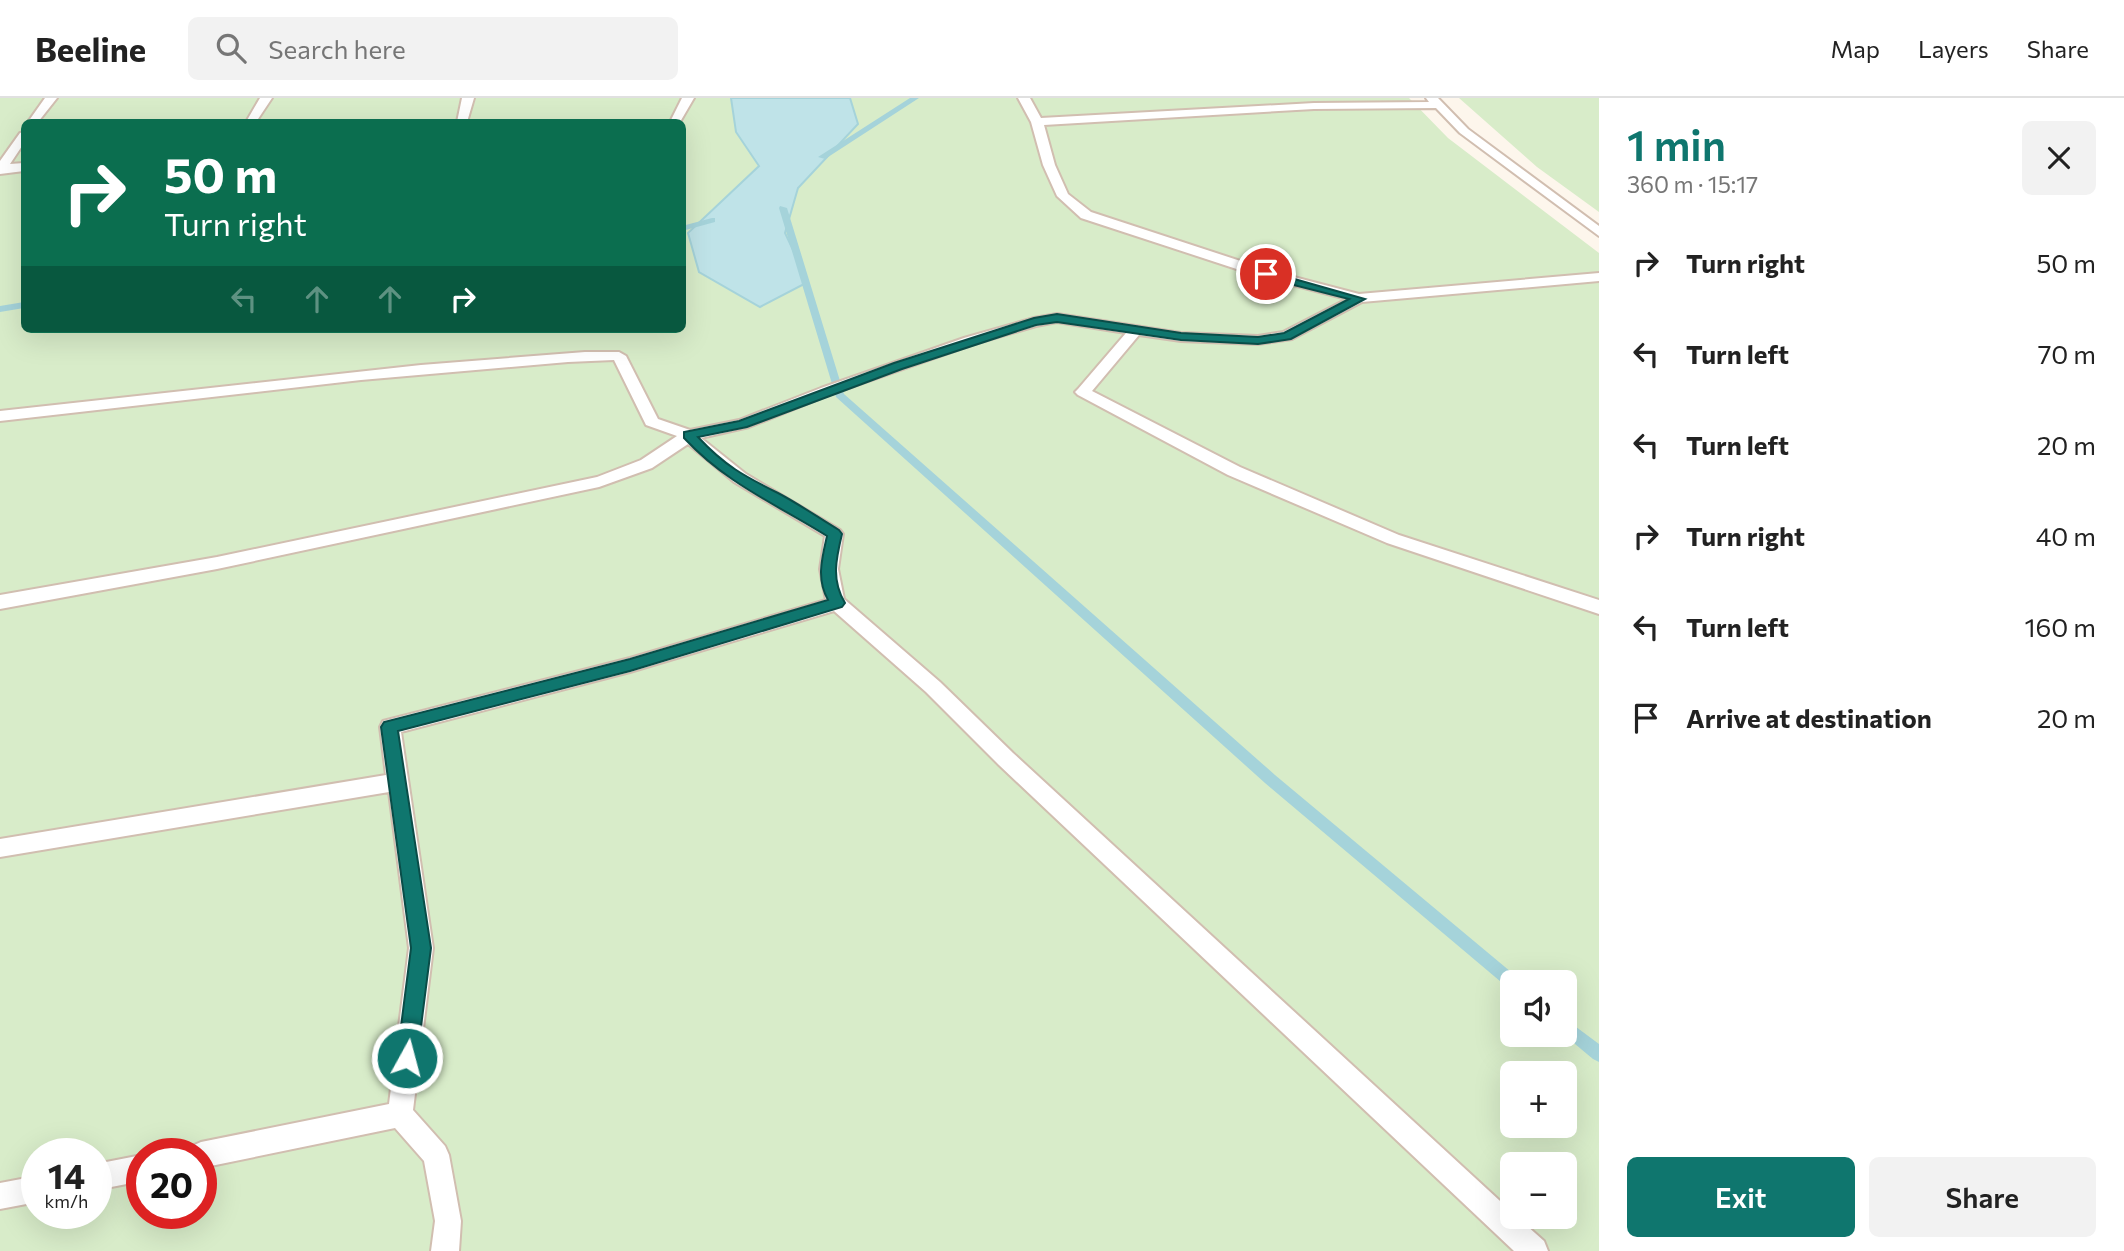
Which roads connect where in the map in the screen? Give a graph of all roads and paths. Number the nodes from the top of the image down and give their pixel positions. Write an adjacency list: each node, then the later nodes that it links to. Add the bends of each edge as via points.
1 (51, 98): 7 (lane)
2 (266, 98): 8 (lane)
3 (468, 98): 9 (lane)
4 (688, 98): 10 (lane)
5 (1024, 98): 11 (lane)
6 (1436, 102): 11 (lane); 15 (lane, via 1464,131)
7 (35, 119)
8 (253, 119)
9 (463, 119)
10 (677, 119)
11 (1037, 122): 17 (lane, via 1063,196 1086,215)
12 (21, 139): 14 (lane)
13 (21, 167): 14 (lane)
14 (1, 169)
15 (1599, 232)
16 (1599, 277): 17 (lane)
17 (1359, 299): 18 (lane, via 1287,336 1258,341)
18 (1135, 331): 20 (lane, via 1057,318 1034,322 865,377 743,424); 23 (lane, via 1083,392 1234,471 1393,539)
19 (0, 416): 20 (lane, via 374,372 591,355 619,356 652,422)
20 (689, 435): 21 (lane, via 661,458 599,482 217,563); 22 (lane, via 712,461 747,485 834,534 829,589)
21 (0, 602)
22 (837, 603): 24 (lane, via 630,665 390,727); 31 (lane, via 933,687)
23 (1599, 607)
24 (397, 782): 25 (lane); 26 (lane, via 421,948)
25 (0, 848)
26 (400, 1114): 27 (lane); 30 (lane, via 436,1155 448,1221)
27 (217, 1152)
28 (21, 1192): 29 (lane)
29 (0, 1196)
30 (444, 1251)
31 (1534, 1251)

